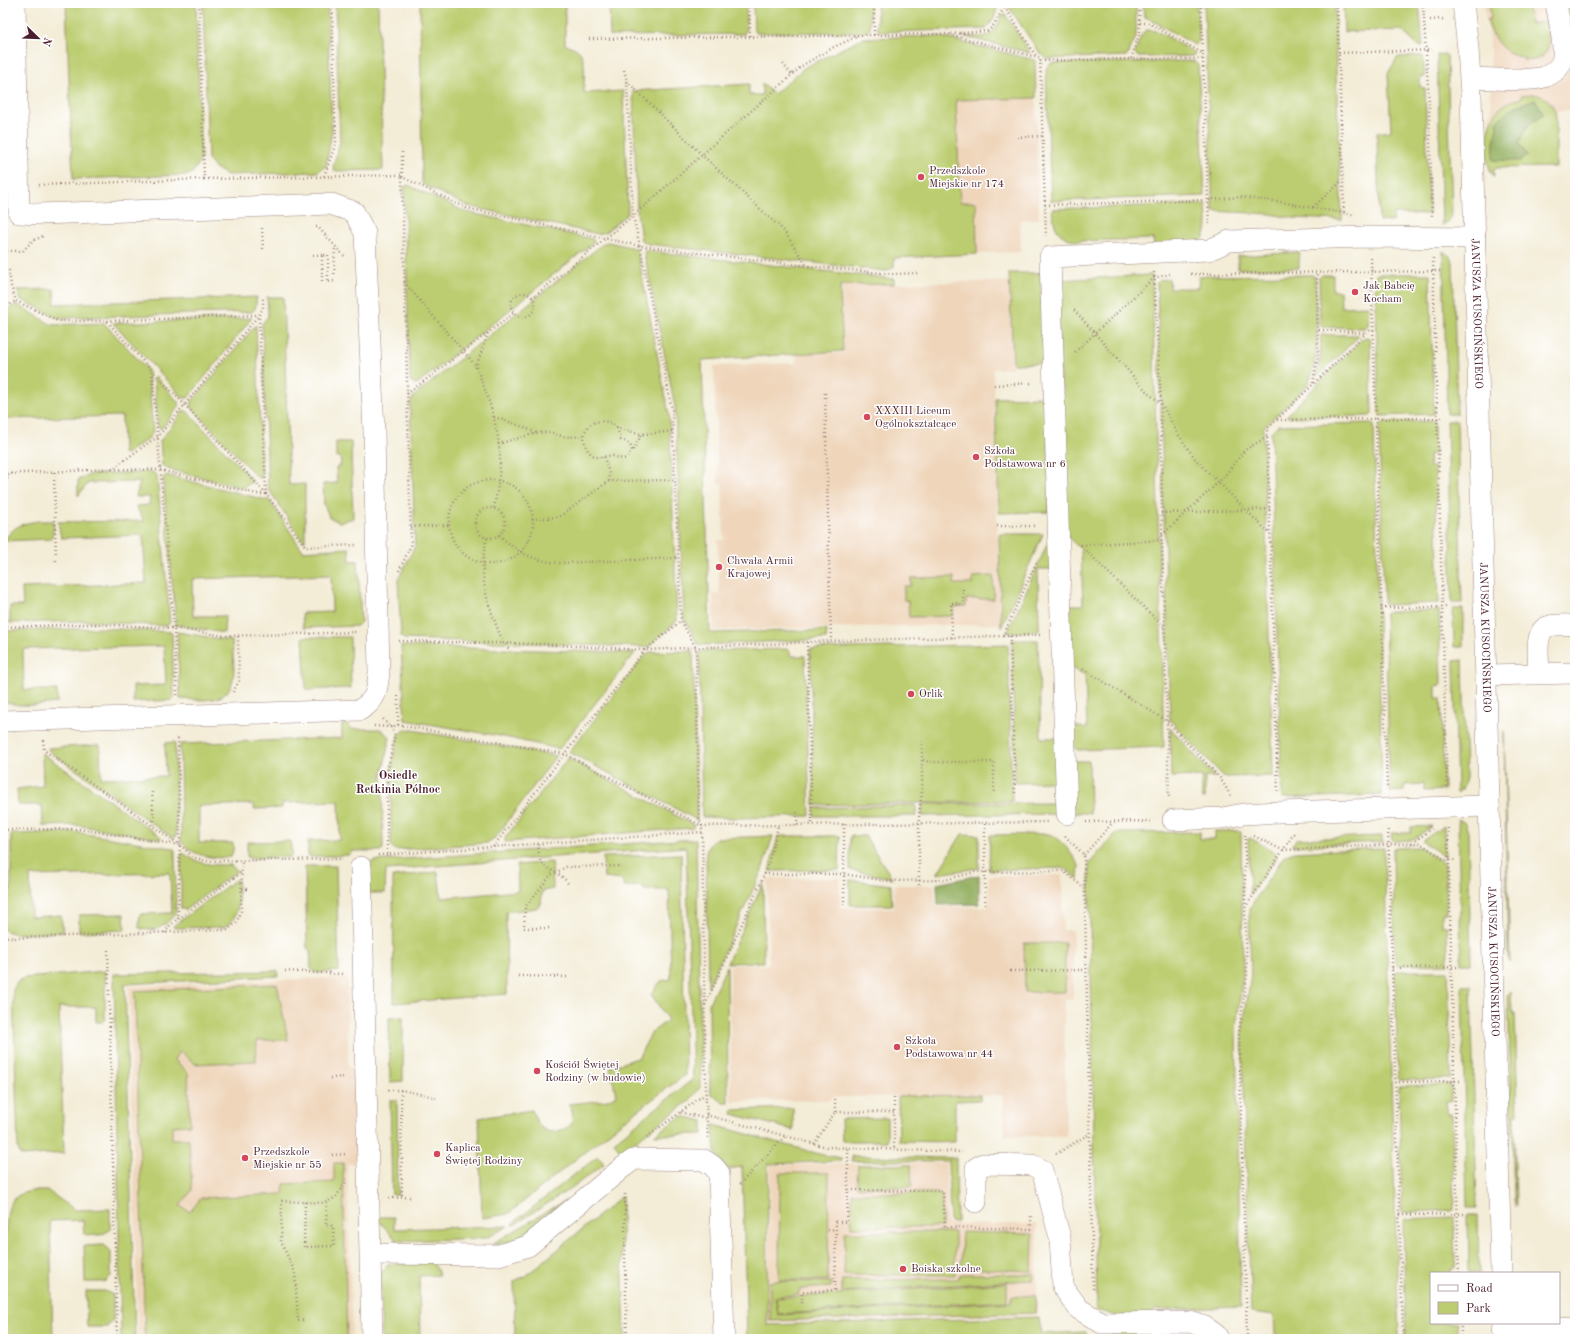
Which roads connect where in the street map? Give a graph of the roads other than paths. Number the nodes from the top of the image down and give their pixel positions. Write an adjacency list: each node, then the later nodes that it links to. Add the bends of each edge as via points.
1 (15, 3): 10 (street, via 19,213 331,204 354,212 364,233 374,424 377,544 388,635 376,694 370,704 360,710)
2 (1463, 3): 4 (street, JANUSZA KUSOCIŃSKIEGO)
3 (1556, 3): 4 (street, via 1563,56 1555,71 1543,77 1530,79)
4 (1470, 78): 5 (street, JANUSZA KUSOCIŃSKIEGO)
5 (1475, 238): 9 (street, JANUSZA KUSOCIŃSKIEGO); 13 (street, via 1365,237 1230,241 1209,250 1050,257)
6 (1575, 625): 7 (street, via 1549,626 1542,630 1538,636)
7 (1539, 673): 8 (street); 9 (street)
8 (1575, 673)
9 (1486, 675): 11 (street, JANUSZA KUSOCIŃSKIEGO)
10 (3, 721)
11 (1489, 806): 12 (street, via 1279,812 1244,825 1222,818); 17 (street, JANUSZA KUSOCIŃSKIEGO)
12 (1172, 820)
13 (1066, 823)
14 (360, 860): 16 (street)
15 (976, 1202): 22 (street, via 976,1168 983,1164 1032,1166 1042,1170 1060,1238 1063,1287 1079,1309 1102,1323 1190,1322 1206,1327)
16 (370, 1254): 20 (street); 21 (street, via 499,1255 528,1246 633,1160 700,1159 709,1162 719,1173)
17 (1501, 1272)
18 (1575, 1328): 19 (street)
19 (1502, 1331)
20 (372, 1339)
21 (724, 1339)
22 (1218, 1339)

